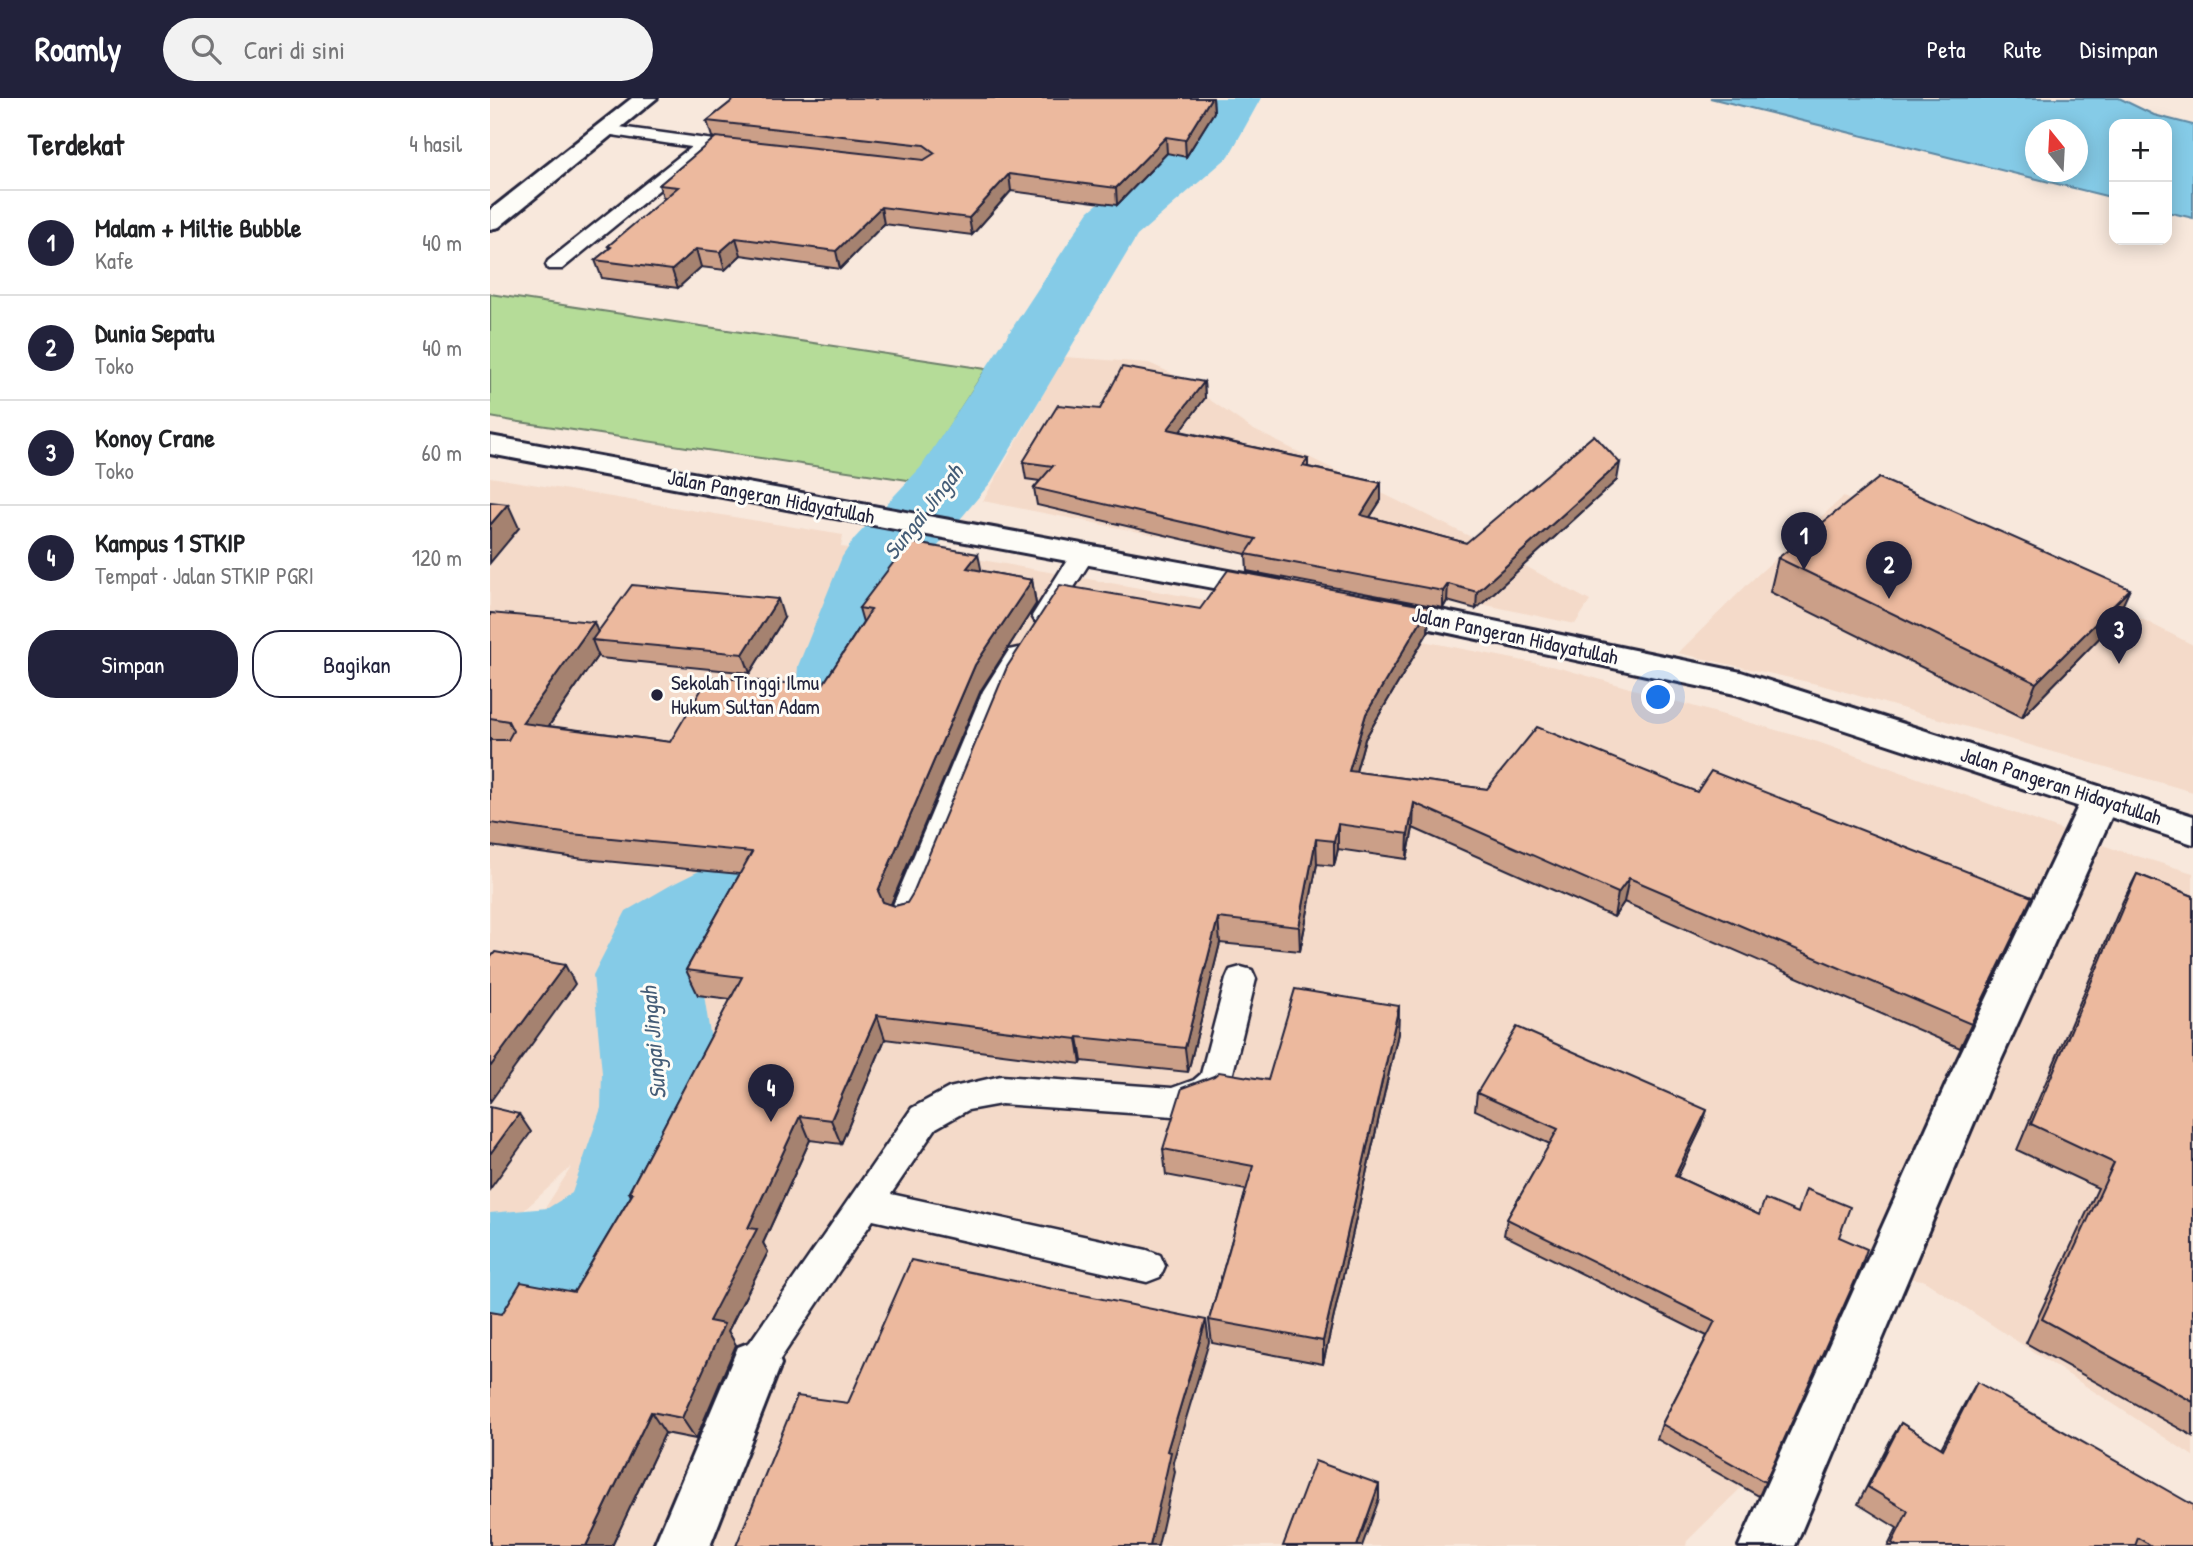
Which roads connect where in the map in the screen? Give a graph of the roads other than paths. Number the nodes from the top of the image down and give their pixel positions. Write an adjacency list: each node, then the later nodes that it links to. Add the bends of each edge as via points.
1 (646, 98): 2 (main road)
2 (605, 130): 3 (lane); 5 (main road)
3 (704, 145): 4 (lane); 6 (lane)
4 (756, 150)
5 (490, 222)
6 (555, 265)
7 (490, 445): 8 (main road, Jalan Pangeran Hidayatullah)
8 (1083, 554): 9 (main road, Jalan Pangeran Hidayatullah); 13 (lane, via 996,691)
9 (1302, 594)
10 (1343, 602): 11 (main road, Jalan Pangeran Hidayatullah, via 1741,684)
11 (2101, 800): 12 (main road, Jalan Pangeran Hidayatullah); 19 (main road, via 1970,1080)
12 (2193, 830)
13 (902, 918)
14 (1241, 979): 15 (lane, via 1215,1081 1205,1090 1173,1102 1001,1090 961,1098 924,1118)
15 (865, 1203): 16 (lane); 17 (lane)
16 (1147, 1266)
17 (756, 1364): 18 (main road)
18 (682, 1546)
19 (1767, 1546)

